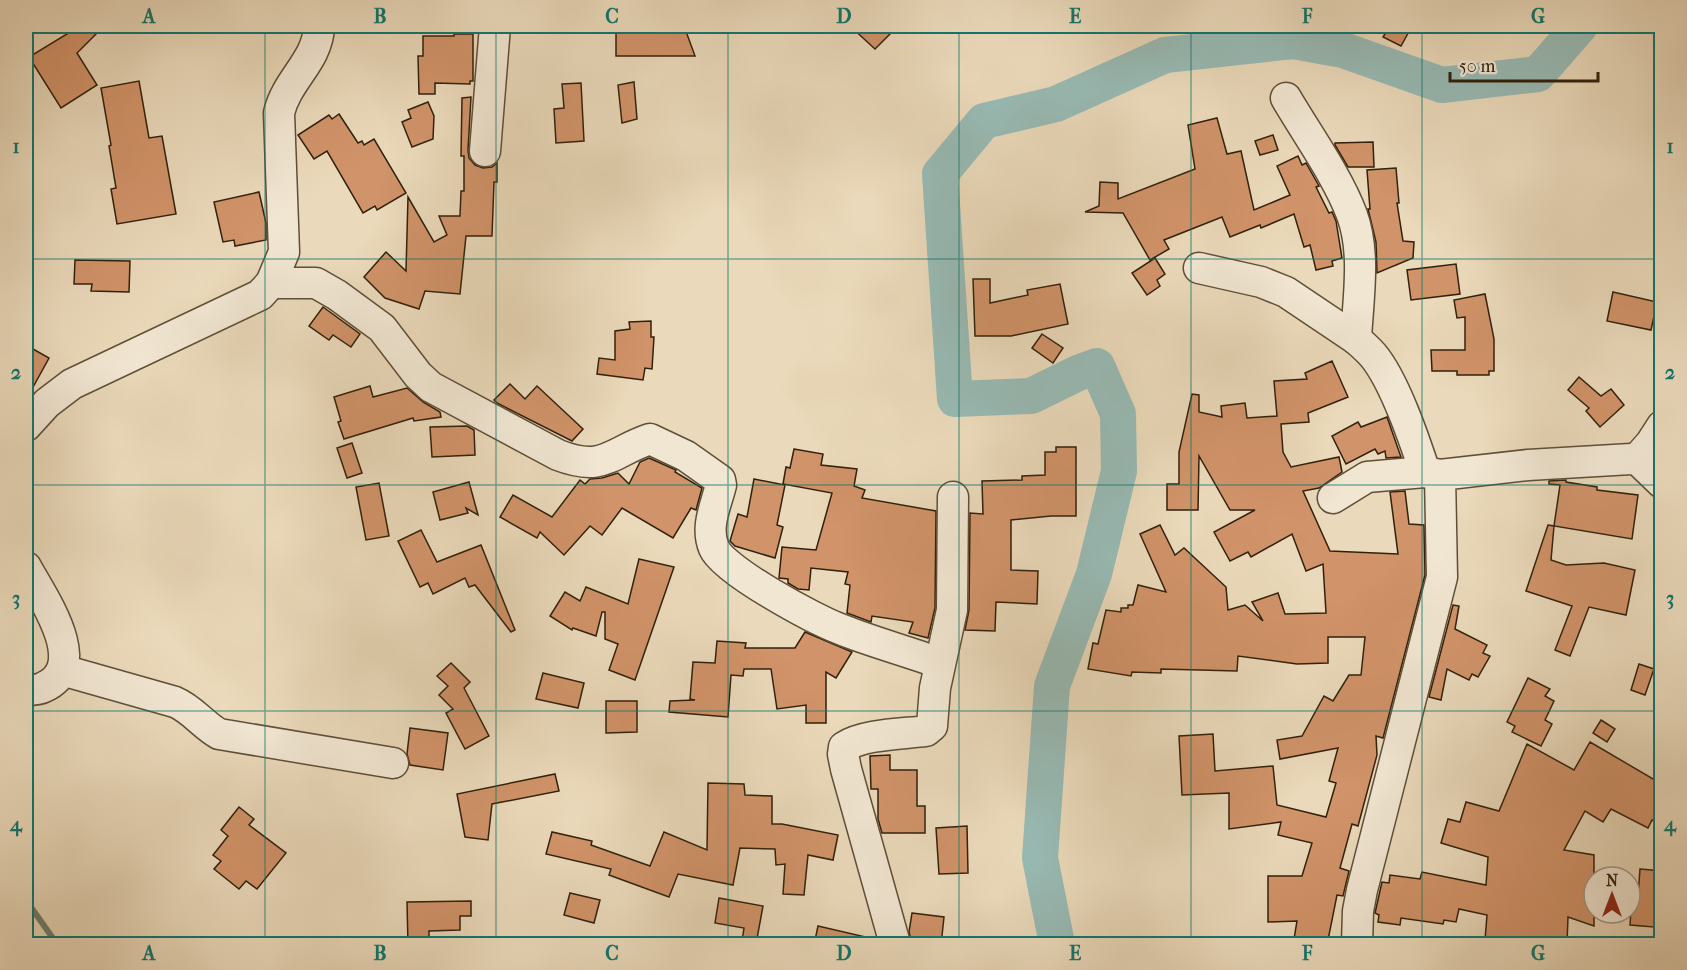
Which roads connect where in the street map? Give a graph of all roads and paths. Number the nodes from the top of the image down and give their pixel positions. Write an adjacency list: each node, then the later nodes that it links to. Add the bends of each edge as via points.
1 (319, 26): 6 (street, via 315,50 282,98 279,112 284,252)
2 (495, 26): 4 (street)
3 (1287, 98): 7 (street, via 1352,215 1360,258)
4 (485, 152)
5 (1199, 268): 7 (street, via 1287,292)
6 (271, 284): 8 (street, via 260,295 72,384); 16 (street, via 322,285 382,328 431,387 558,455 592,463 650,438 686,456 720,480 710,531 715,550 730,566 838,629)
7 (1356, 339): 11 (street, via 1376,359)
8 (26, 426)
9 (1662, 426): 10 (street)
10 (1637, 459): 11 (street); 12 (street)
11 (1432, 473): 14 (street, via 1367,477); 21 (street, via 1442,577 1362,890)
12 (1662, 483)
13 (953, 497): 16 (street, via 952,610)
14 (1333, 498)
15 (26, 567): 17 (street, via 61,633 65,650)
16 (939, 663): 20 (street, via 930,729 850,744 843,751)
17 (62, 669): 18 (street, via 43,688); 19 (street, via 183,705 219,734)
18 (26, 690)
19 (393, 763)
20 (895, 945)
21 (1357, 945)

